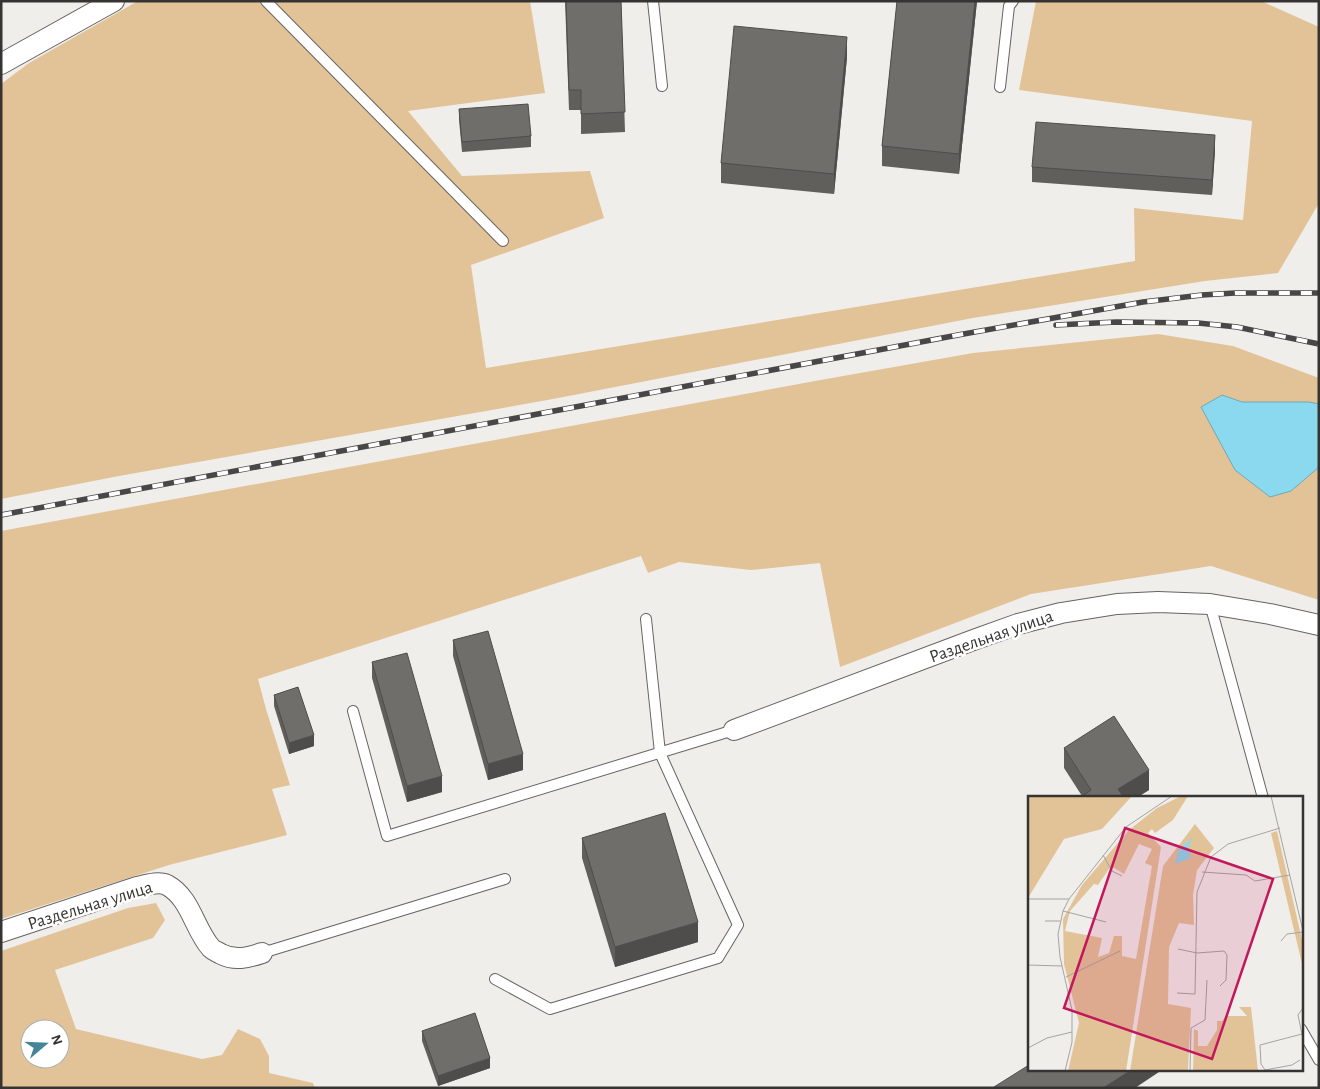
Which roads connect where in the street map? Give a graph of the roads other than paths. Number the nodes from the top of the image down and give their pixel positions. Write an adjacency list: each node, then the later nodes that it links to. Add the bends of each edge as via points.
1 (114, 1): 5 (street)
2 (266, 1): 8 (lane)
3 (653, 1): 6 (lane)
4 (1013, 1): 7 (lane, via 1009,6)
5 (1, 64)
6 (662, 86)
7 (1000, 87)
8 (503, 241)
9 (1210, 604): 11 (street, Раздельная улица); 13 (street, Раздельная улица, via 1117,604 1018,624); 15 (lane)
10 (646, 619): 14 (lane)
11 (1319, 625)
12 (353, 711): 14 (lane, via 387,836)
13 (734, 730): 14 (lane)
14 (660, 754): 19 (lane, via 738,925 718,958 550,1008)
15 (1262, 796)
16 (505, 879): 18 (lane)
17 (1, 932): 18 (street, Раздельная улица, via 137,887 166,884 188,906 212,949 238,959)
18 (262, 953)
19 (495, 979)
20 (1302, 1031): 21 (lane)
21 (1319, 1060)

